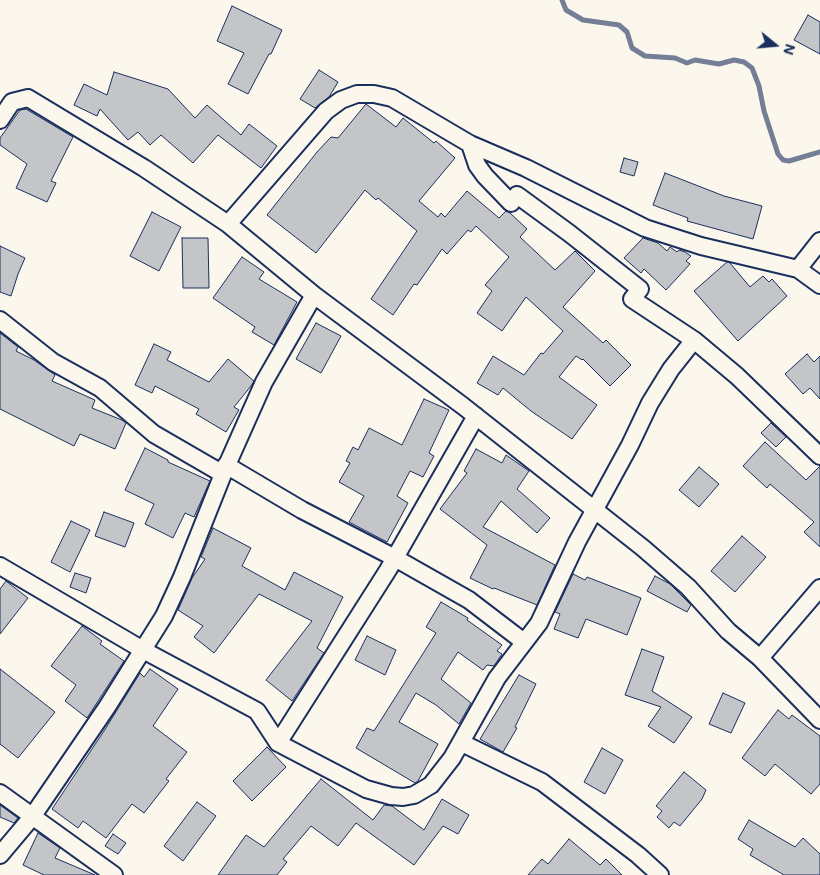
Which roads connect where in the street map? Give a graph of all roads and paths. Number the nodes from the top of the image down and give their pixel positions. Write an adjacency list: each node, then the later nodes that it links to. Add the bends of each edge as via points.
1 (0, 120): 3 (street, via 12,102 28,98 144,168)
2 (470, 144): 3 (street, via 392,98 357,94 326,111); 5 (street, via 526,168 645,228 701,246); 9 (street, via 476,165 511,203 517,195 569,233 640,289 632,299)
3 (228, 224): 7 (street)
4 (820, 241): 5 (street)
5 (798, 269): 6 (street)
6 (820, 286)
7 (314, 295): 10 (street); 12 (street, via 264,382)
8 (0, 320): 12 (street, via 53,362 100,388 154,434)
9 (694, 340): 11 (street, via 737,376); 13 (street, via 650,403)
10 (476, 416): 13 (street); 14 (street)
11 (820, 456)
12 (225, 470): 14 (street); 18 (street, via 182,577 164,616)
13 (596, 509): 17 (street, via 539,623); 19 (street, via 688,587 728,631)
14 (395, 558): 17 (street, via 470,600); 21 (street)
15 (0, 566): 18 (street)
16 (820, 588): 19 (street)
17 (524, 642): 22 (street, via 497,678)
18 (143, 650): 21 (street, via 257,712); 24 (street)
19 (760, 658): 20 (street)
20 (820, 720)
21 (278, 743): 22 (street, via 366,789 403,797 431,785)
22 (462, 743): 27 (street, via 542,782)
23 (0, 793): 24 (street)
24 (32, 817): 25 (street); 26 (street)
25 (0, 855)
26 (114, 875)
27 (660, 875)

